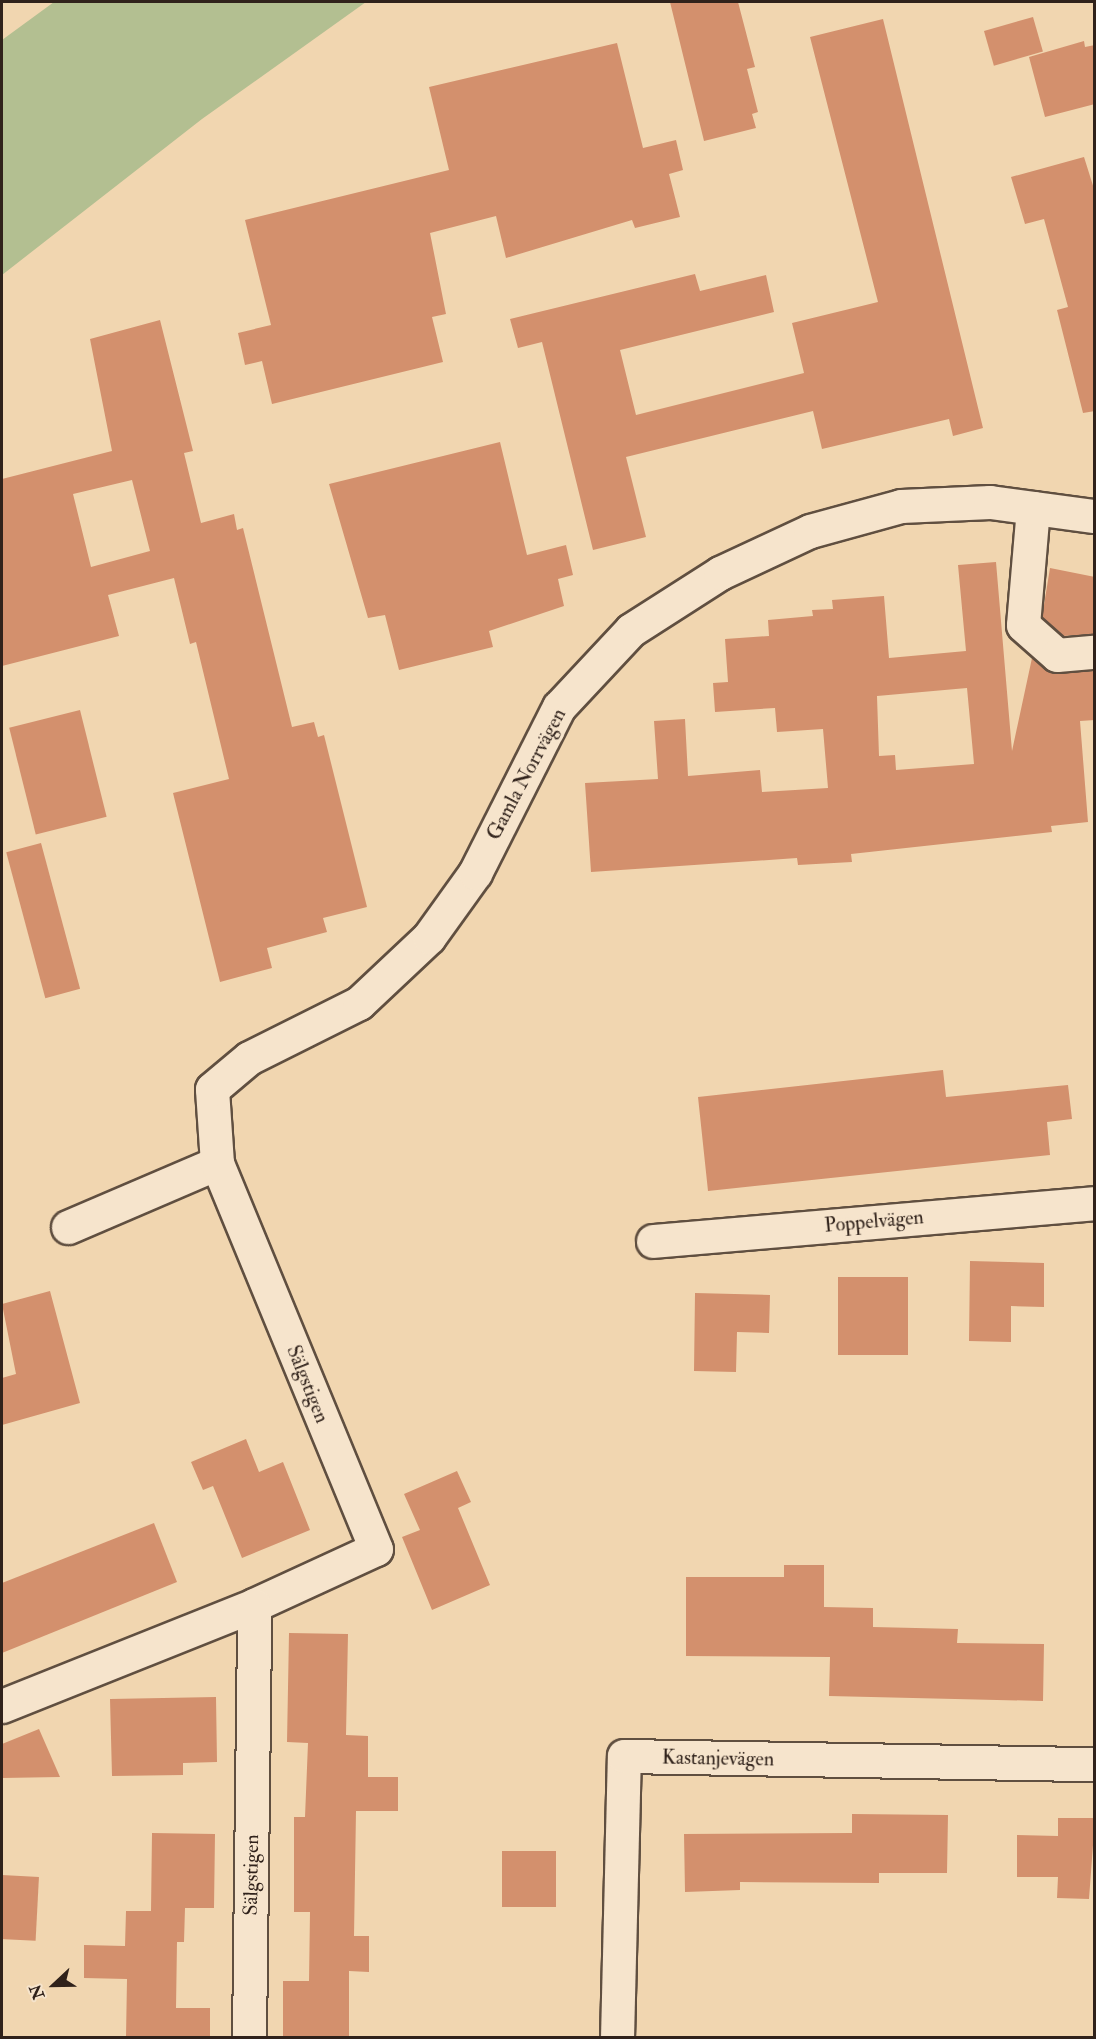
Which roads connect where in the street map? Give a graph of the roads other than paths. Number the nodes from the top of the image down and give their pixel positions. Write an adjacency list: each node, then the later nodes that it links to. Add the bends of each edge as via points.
1 (1033, 508): 2 (street, Gamla Norrvägen); 3 (street, via 1023,625 1057,655); 4 (street, Gamla Norrvägen, via 990,502 901,506 810,531 720,573 631,630 559,707 475,873 429,936 359,1003 249,1058)
2 (1095, 516)
3 (1095, 652)
4 (212, 1089): 5 (street, Sälgstigen)
5 (218, 1163): 7 (street); 9 (street, Sälgstigen, via 376,1549)
6 (1095, 1203): 8 (street, Poppelvägen)
7 (68, 1227)
8 (653, 1241)
9 (254, 1605): 10 (street, Sälgstigen); 12 (street, Sälgstigen)
10 (2, 1706)
11 (1095, 1764): 13 (street, Kastanjevägen, via 624,1756)
12 (249, 2037)
13 (617, 2037)

